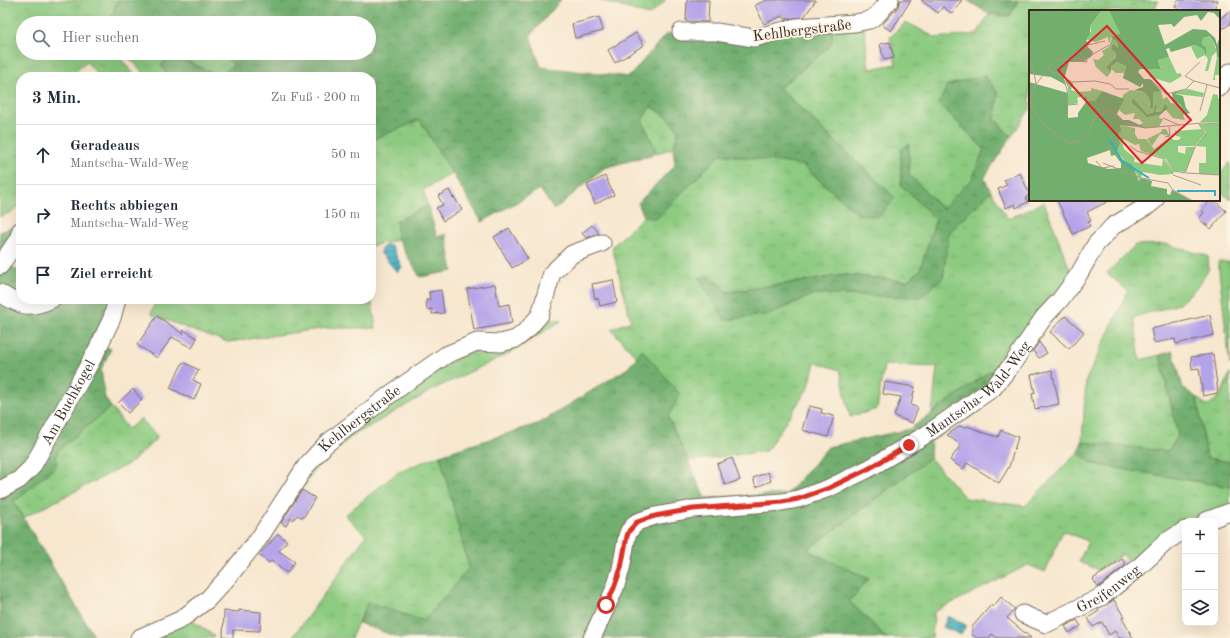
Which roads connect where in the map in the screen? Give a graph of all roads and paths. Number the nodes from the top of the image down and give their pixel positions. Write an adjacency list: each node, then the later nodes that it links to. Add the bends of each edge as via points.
1 (890, 0): 2 (street, Kehlbergstraße, via 870,20 855,23 797,27 754,38 716,32)
2 (681, 32)
3 (1230, 72): 4 (street)
4 (1220, 87)
5 (1154, 201): 20 (street, Mantscha-Wald-Weg, via 1113,226 1096,244 1079,274 1044,317 993,388 909,445 829,488 798,499 693,509 637,522 627,536 621,568)
6 (16, 242): 8 (street)
7 (602, 243): 19 (street, Kehlbergstraße, via 572,254 552,273 540,315 516,339 501,343 477,342 446,355 326,444 306,466 260,537 207,600 180,620)
8 (0, 266)
9 (0, 293): 10 (street)
10 (16, 303)
11 (20, 304): 12 (street)
12 (42, 304)
13 (116, 304): 14 (street, Am Buchkogel, via 96,352 32,467 19,480)
14 (0, 490)
15 (1230, 512): 16 (street)
16 (1214, 518)
17 (1182, 532): 18 (street, Greifenweg, via 1166,541 1104,596 1046,624)
18 (1023, 614)
19 (139, 638)
20 (592, 638)

